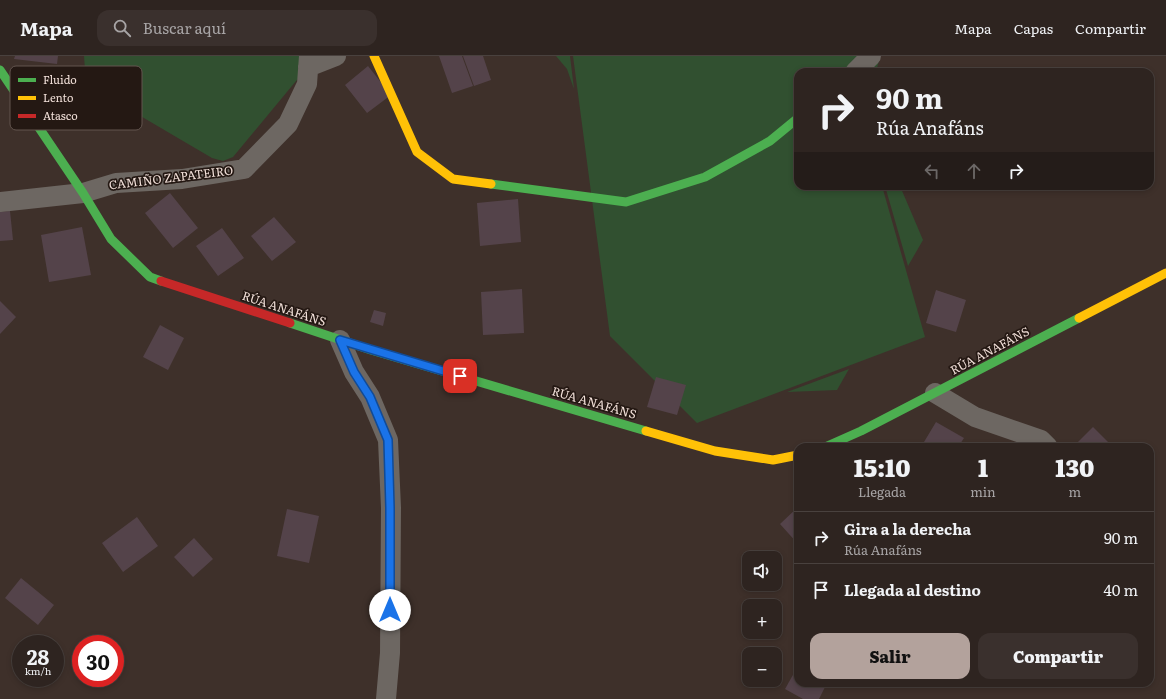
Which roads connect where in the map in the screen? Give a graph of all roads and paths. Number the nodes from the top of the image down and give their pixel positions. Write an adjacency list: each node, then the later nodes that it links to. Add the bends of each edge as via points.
1 (336, 56): 4 (street)
2 (374, 56): 8 (street, via 418,152 454,179 626,202 705,177 770,141)
3 (871, 56): 5 (street)
4 (309, 62): 10 (street, CAMIÑO ZAPATEIRO, via 307,84 288,124 244,169 182,179 116,183)
5 (859, 68)
6 (0, 70): 7 (street, RÚA ANAFÁNS)
7 (10, 85)
8 (794, 121)
9 (40, 130): 10 (street, RÚA ANAFÁNS)
10 (83, 193): 11 (street, CAMIÑO ZAPATEIRO); 13 (street, RÚA ANAFÁNS, via 111,239 150,277)
11 (0, 202)
12 (1166, 274): 14 (street, RÚA ANAFÁNS)
13 (340, 340): 17 (street, RÚA ANAFÁNS, via 714,451 773,460); 18 (street, via 354,372 370,397 388,440 390,646)
14 (935, 393): 15 (street, RÚA ANAFÁNS); 16 (street, via 975,416)
15 (834, 443)
16 (1044, 443)
17 (794, 456)
18 (386, 699)

